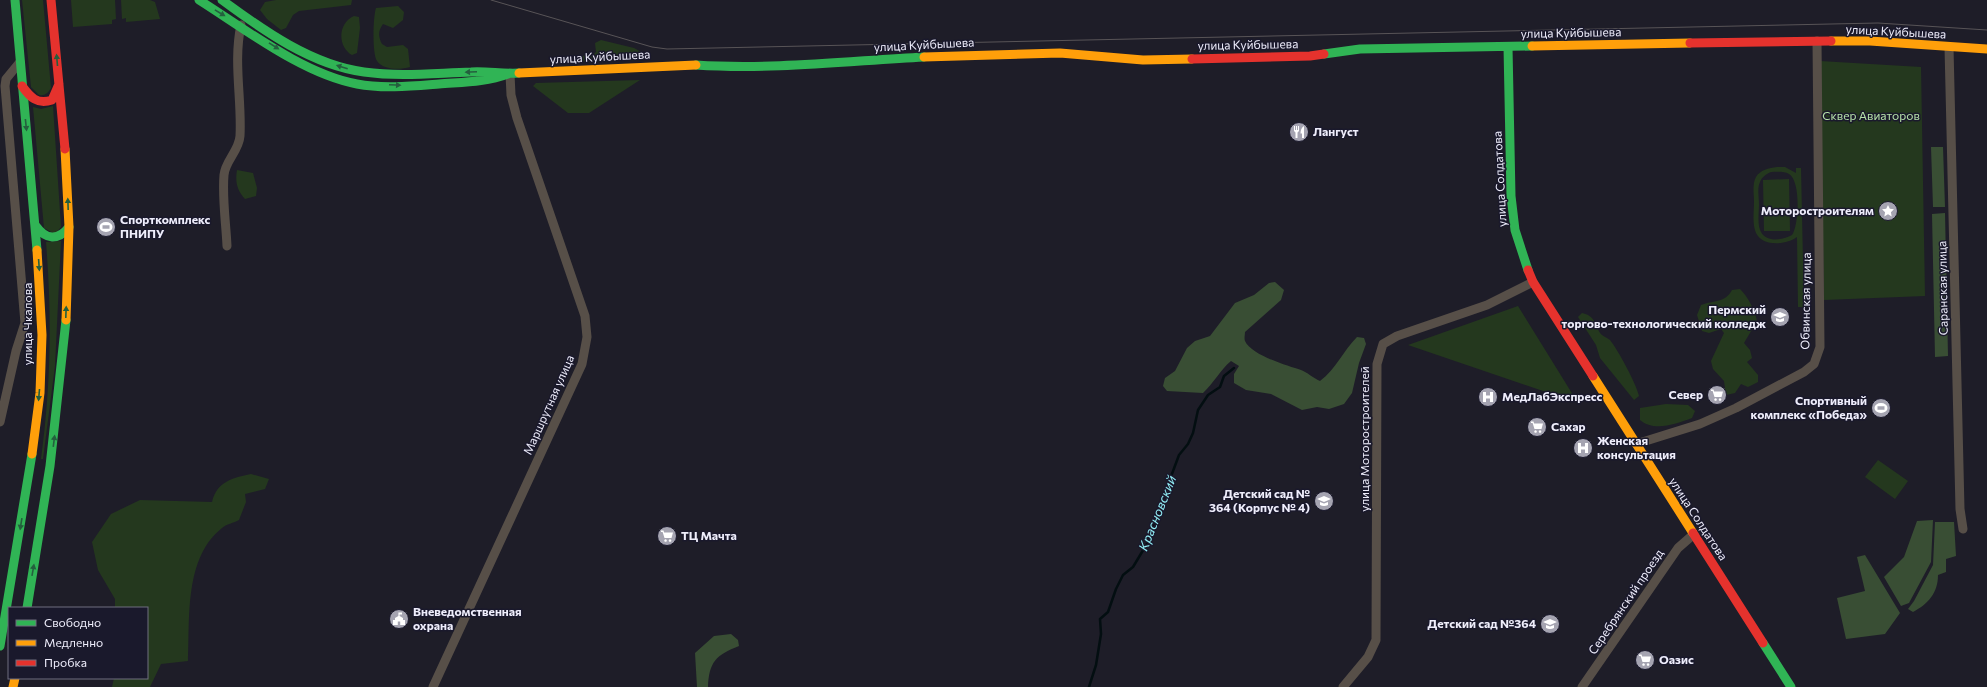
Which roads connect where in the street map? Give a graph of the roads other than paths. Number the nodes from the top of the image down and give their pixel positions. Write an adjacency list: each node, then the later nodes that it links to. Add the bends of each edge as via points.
1 (15, 0): 10 (main road, улица Чкалова)
2 (51, 0): 12 (main road, one-way to 2)
3 (199, 0): 5 (main road, улица Куйбышева, one-way to 5)
4 (222, 0): 11 (main road, улица Куйбышева, one-way to 4, via 491,71 408,75 354,70 310,54 249,20)
5 (241, 25): 11 (main road, улица Куйбышева, one-way to 11, via 306,66 358,84 409,86 492,80); 16 (street, via 237,56 240,137 224,175)
6 (1817, 41): 7 (main road, улица Куйбышева); 8 (main road, улица Куйбышева, via 1870,41); 21 (street, Обвинская улица, via 1820,347 1814,364 1804,372 1736,408 1700,424)
7 (1508, 47): 11 (main road, улица Куйбышева, via 1360,49 1310,56 1143,60 1060,53 952,55 790,65 731,67 687,64); 17 (main road, улица Солдатова, via 1512,212 1520,255)
8 (1949, 47): 9 (main road, улица Куйбышева); 22 (street, Саранская улица, via 1960,509)
9 (1987, 49)
10 (20, 62): 13 (main road, улица Чкалова); 18 (street, via 6,79 5,86)
11 (510, 74): 26 (street, Маршрутная улица, via 511,95 517,118 585,316 587,337 582,364)
12 (59, 84): 13 (main road, via 52,100 44,103 34,101); 15 (main road, one-way to 12)
13 (22, 86): 14 (main road, улица Чкалова, one-way to 14)
14 (36, 226): 15 (main road, via 46,238 64,234); 19 (main road, улица Чкалова, one-way to 19)
15 (69, 227): 24 (main road, one-way to 15, via 52,461 60,392)
16 (228, 246)
17 (1533, 282): 21 (main road, улица Солдатова); 27 (street, улица Моторостроителей, via 1487,305 1397,336 1383,344 1377,364 1376,640 1368,657)
18 (25, 323): 19 (street); 20 (street)
19 (42, 335): 25 (main road, улица Чкалова, one-way to 25, via 40,393 32,455)
20 (0, 422)
21 (1636, 444): 23 (main road, улица Солдатова)
22 (1963, 529)
23 (1694, 534): 28 (street, Серебрянский проезд, via 1678,548); 29 (main road, улица Солдатова)
24 (27, 607)
25 (0, 646)
26 (433, 687)
27 (1343, 687)
28 (1582, 687)
29 (1791, 687)

